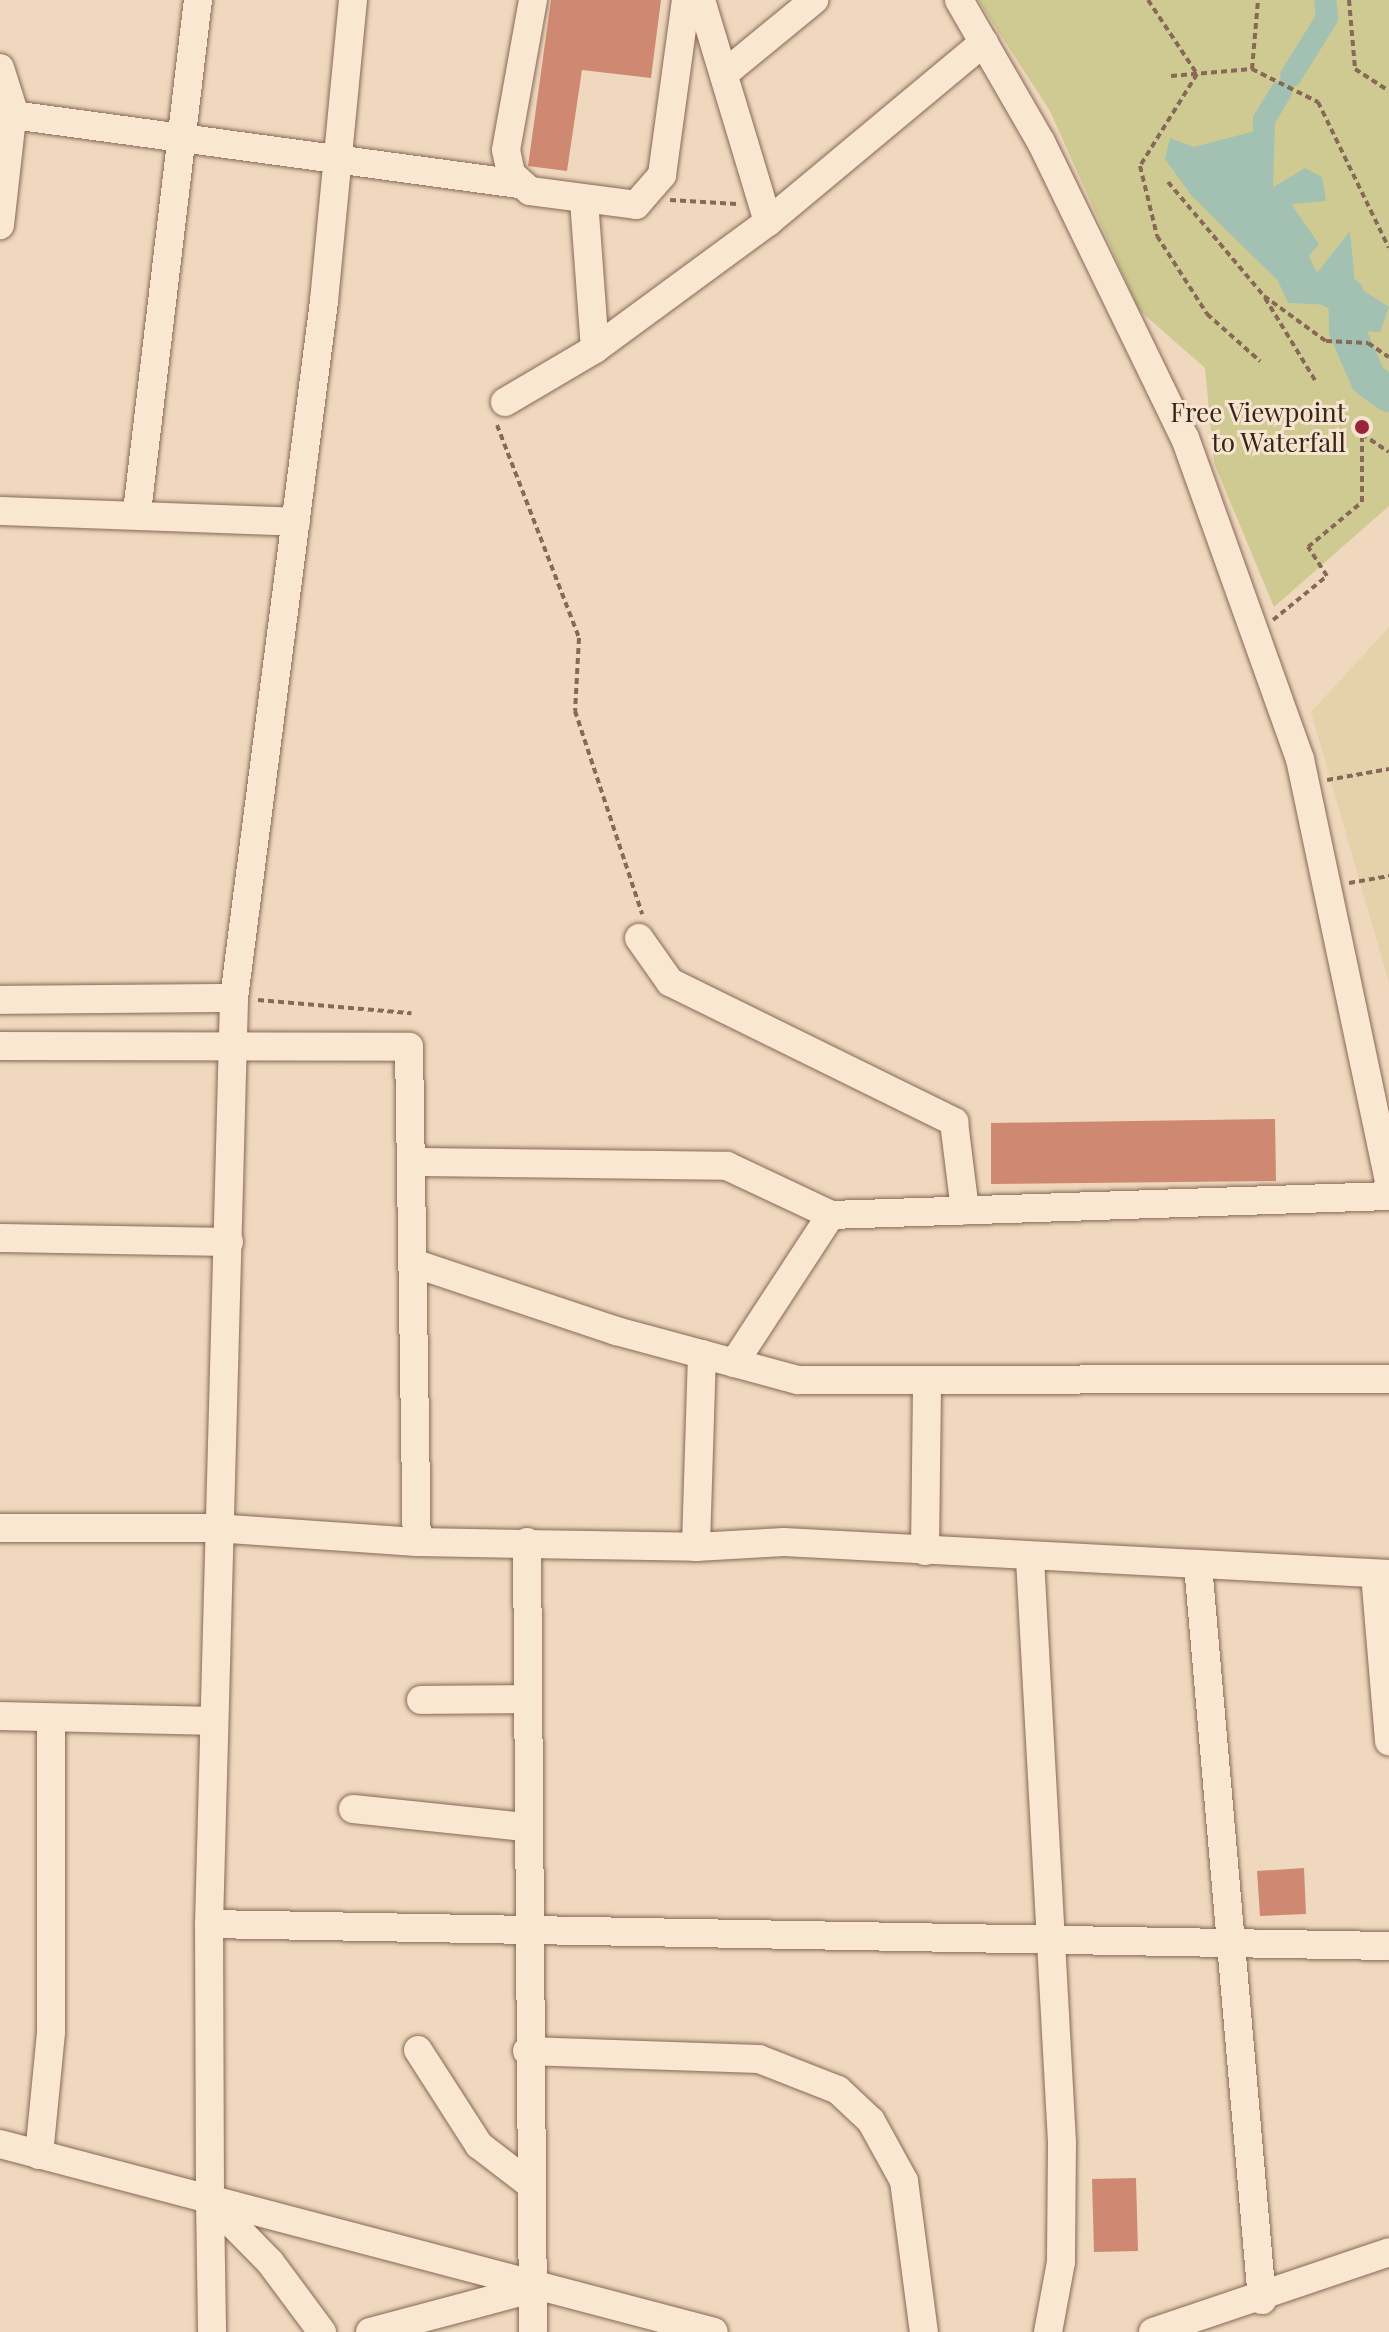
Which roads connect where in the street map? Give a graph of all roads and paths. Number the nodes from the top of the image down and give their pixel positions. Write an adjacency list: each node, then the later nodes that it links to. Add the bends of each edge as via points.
1 (198, 0): 19 (street)
2 (353, 0): 20 (street)
3 (533, 0): 22 (street, via 506,150)
4 (686, 0): 23 (street, via 662,175)
5 (701, 0): 14 (street)
6 (814, 0): 14 (street)
7 (959, 0): 11 (street)
8 (1148, 0): 15 (path)
9 (1258, 0): 12 (path)
10 (1349, 0): 17 (path, via 1355,69)
11 (984, 42): 25 (street); 38 (street, via 1185,438)
12 (1252, 69): 15 (path); 27 (path, via 1318,102)
13 (1, 73): 18 (street)
14 (724, 74): 25 (street)
15 (1197, 74): 16 (path); 31 (path, via 1140,166 1157,236 1207,314)
16 (1171, 76)
17 (1389, 91)
18 (13, 115): 19 (street); 26 (street)
19 (177, 142): 20 (street); 36 (street)
20 (337, 164): 22 (street); 37 (street)
21 (1168, 182): 28 (path)
22 (519, 184): 24 (street)
23 (648, 198): 24 (street, via 636,205); 25 (path)
24 (584, 200): 29 (street)
25 (766, 214): 29 (street)
26 (0, 225)
27 (1389, 248)
28 (1264, 296): 30 (path, via 1326,341 1368,343); 32 (path)
29 (595, 349): 33 (street)
30 (1389, 357)
31 (1260, 361)
32 (1316, 382)
33 (505, 402): 43 (path, via 494,417 579,638 575,711 643,917)
34 (1389, 452): 38 (path, via 1362,430 1362,502 1308,547 1327,576)
35 (0, 511): 36 (street)
36 (137, 512): 37 (street)
37 (296, 522): 44 (street)
38 (1255, 634): 40 (street)
39 (1389, 769): 40 (path)
40 (1305, 784): 42 (street)
41 (1389, 876): 42 (path)
42 (1327, 888): 50 (street)
43 (639, 938): 52 (street, via 670,982 954,1122)
44 (234, 998): 45 (street); 46 (path); 48 (street)
45 (0, 1000)
46 (411, 1013)
47 (0, 1046): 48 (street)
48 (232, 1047): 49 (street, via 409,1047); 55 (street)
49 (415, 1162): 53 (street, via 727,1166); 56 (street)
50 (1389, 1181)
51 (1389, 1196): 52 (street)
52 (965, 1210): 53 (street)
53 (831, 1215): 58 (street)
54 (0, 1238): 55 (street)
55 (229, 1242): 62 (street)
56 (416, 1264): 57 (street); 63 (street)
57 (702, 1354): 58 (street); 65 (street)
58 (734, 1363): 60 (street, via 798,1380)
59 (1389, 1379): 60 (street)
60 (927, 1380): 66 (street)
61 (0, 1528): 62 (street)
62 (215, 1528): 63 (street); 74 (street)
63 (417, 1542): 64 (street)
64 (527, 1542): 65 (street); 70 (street)
65 (696, 1547): 66 (street, via 784,1542)
66 (925, 1551): 67 (street)
67 (1030, 1559): 68 (street); 80 (street)
68 (1198, 1565): 69 (street); 81 (street)
69 (1382, 1574): 75 (street)
70 (526, 1699): 71 (street); 77 (street)
71 (421, 1700)
72 (0, 1716): 73 (street)
73 (51, 1719): 74 (street); 86 (street, via 51,2032)
74 (214, 1721): 78 (street)
75 (1389, 1741)
76 (353, 1809): 77 (street)
77 (525, 1827): 79 (street)
78 (209, 1924): 79 (street); 88 (street)
79 (524, 1931): 80 (street); 84 (street)
80 (1053, 1940): 81 (street); 98 (street, via 1061,2262)
81 (1227, 1944): 82 (street); 91 (street)
82 (1389, 1946)
83 (418, 2050): 87 (street, via 479,2145)
84 (527, 2051): 87 (street); 97 (street, via 759,2059 838,2090 878,2130 904,2181)
85 (0, 2144): 86 (street)
86 (39, 2155): 88 (street)
87 (531, 2185): 90 (street)
88 (210, 2201): 90 (street); 92 (street); 93 (street, via 270,2262)
89 (1389, 2252): 91 (street)
90 (533, 2289): 94 (street); 95 (street); 96 (street)
91 (1262, 2300): 99 (street)
92 (212, 2332)
93 (322, 2332)
94 (370, 2332)
95 (533, 2332)
96 (712, 2332)
97 (924, 2332)
98 (1048, 2332)
99 (1153, 2332)

